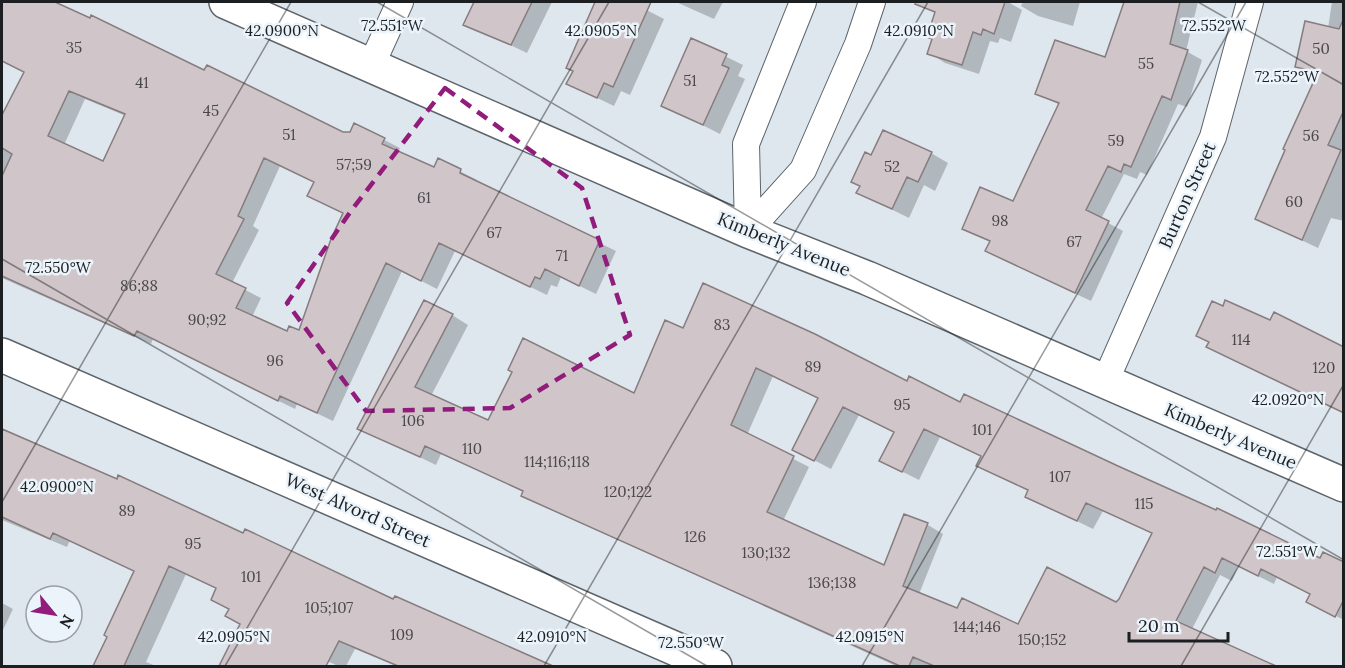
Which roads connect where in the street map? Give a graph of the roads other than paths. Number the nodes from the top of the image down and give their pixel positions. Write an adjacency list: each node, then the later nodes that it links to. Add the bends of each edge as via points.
1 (226, 2): 6 (main road, Kimberly Avenue)
2 (400, 2): 6 (street)
3 (803, 2): 7 (street, via 746,144)
4 (872, 2): 7 (street, via 858,44 803,170)
5 (1250, 2): 9 (street, Burton Street, via 1213,137)
6 (371, 66): 7 (main road, Kimberly Avenue)
7 (748, 231): 9 (main road, Kimberly Avenue, via 867,278)
8 (2, 355): 11 (main road, West Alvord Street)
9 (1105, 382): 10 (main road, Kimberly Avenue)
10 (1344, 485)
11 (715, 666)

